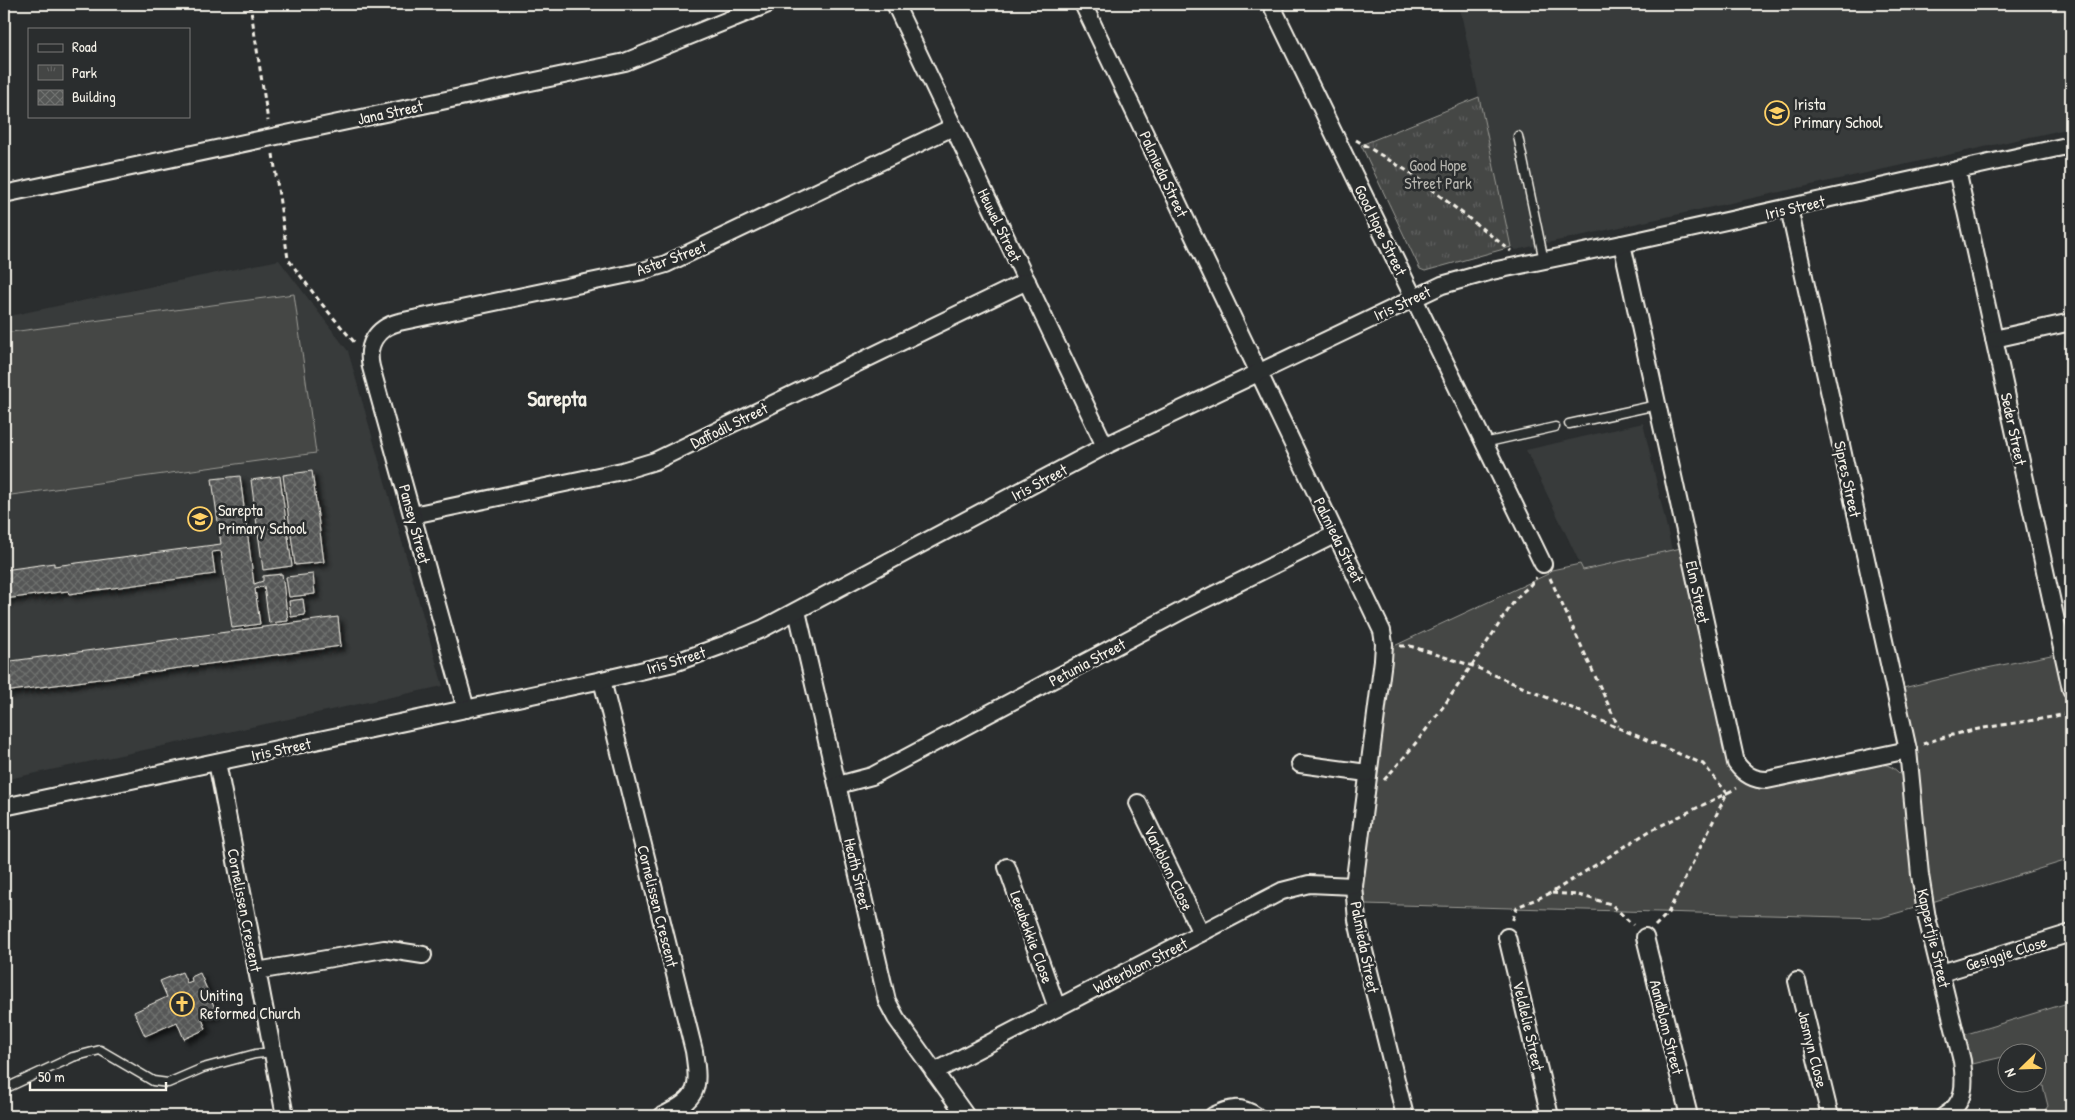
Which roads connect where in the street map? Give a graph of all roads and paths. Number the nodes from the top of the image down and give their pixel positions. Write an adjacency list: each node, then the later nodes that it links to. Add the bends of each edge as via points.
1 (250, 4): 8 (path)
2 (768, 4): 8 (street, Jana Street, via 625,62)
3 (894, 4): 6 (street, Heuwel Street)
4 (1083, 4): 22 (street, Palmieda Street)
5 (1271, 4): 18 (street, Good Hope Street)
6 (953, 128): 17 (street, Heuwel Street); 21 (street, Aster Street, via 666,264 391,324 384,328)
7 (1518, 136): 16 (lane)
8 (270, 137): 12 (street, Jana Street); 21 (path, via 288,259 355,344)
9 (1352, 138): 15 (path, via 1409,172)
10 (2071, 145): 11 (street, Iris Street)
11 (1957, 170): 13 (street, Iris Street); 20 (street, Seder Street)
12 (4, 194)
13 (1789, 208): 14 (street, Iris Street); 39 (street, Sipres Street)
14 (1622, 244): 16 (street, Iris Street); 23 (street, Elm Street)
15 (1512, 252)
16 (1544, 261): 18 (street, Iris Street, via 1492,270)
17 (1027, 281): 27 (street, Heuwel Street); 28 (street, Daffodil Street, via 655,460 622,471)
18 (1414, 297): 22 (street, Iris Street); 26 (street, Good Hope Street)
19 (2071, 322): 20 (street)
20 (1994, 339): 35 (street, Seder Street)
21 (371, 347): 28 (street, Pansey Street, via 371,367)
22 (1259, 372): 27 (street, Iris Street); 29 (street, Palmieda Street)
23 (1657, 405): 24 (lane); 43 (street, Elm Street, via 1734,755 1741,770)
24 (1569, 424)
25 (1555, 427): 26 (lane)
26 (1484, 442): 30 (street, Good Hope Street)
27 (1105, 446): 31 (street, Iris Street)
28 (413, 515): 36 (street, Pansey Street)
29 (1336, 534): 32 (street, Palmieda Street, via 1378,620); 44 (street, Petunia Street, via 1185,609 872,776)
30 (1543, 564): 33 (path, via 1532,585 1515,600); 38 (path)
31 (797, 611): 34 (street, Iris Street, via 701,654); 44 (street, Heath Street)
32 (1384, 644): 33 (path, via 1410,646); 42 (street, Palmieda Street)
33 (1473, 666): 38 (path); 46 (path, via 1393,771)
34 (602, 680): 36 (street, Iris Street); 65 (street, Cornelissen Crescent, via 697,1070 694,1094 683,1105)
35 (2071, 689)
36 (466, 709): 40 (street, Iris Street)
37 (2071, 712): 39 (path, via 2054,718 1939,738)
38 (1618, 726): 45 (path, via 1703,764)
39 (1908, 750): 43 (street, via 1767,780); 58 (street, Kappertjie Street, via 1926,918)
40 (218, 762): 48 (street, Iris Street); 57 (street, Cornelissen Crescent)
41 (1300, 764): 42 (street)
42 (1367, 774): 46 (street, Palmieda Street)
43 (1757, 779): 45 (path)
44 (838, 785): 62 (street, Heath Street, via 887,1001)
45 (1727, 792): 51 (path, via 1648,832); 55 (path, via 1668,913)
46 (1364, 802): 50 (street, Palmieda Street)
47 (1138, 803): 53 (street, Varkblom Close)
48 (4, 807)
49 (1007, 867): 60 (street, Leeubekkie Close)
50 (1354, 886): 53 (street, Waterblom Street, via 1320,884 1290,888); 69 (street, Palmieda Street, via 1361,938)
51 (1551, 893): 54 (path, via 1517,907); 55 (path, via 1578,895 1611,904)
52 (2071, 933): 58 (street, Gesiggie Close)
53 (1201, 934): 60 (street, Waterblom Street)
54 (1507, 937): 70 (street, Veldlelie Street)
55 (1645, 937): 71 (street, Aandblom Street)
56 (423, 955): 57 (street, via 384,949)
57 (257, 971): 61 (street, Cornelissen Crescent)
58 (1941, 973): 73 (street, Kappertjie Street, via 1965,1082 1958,1105)
59 (1797, 982): 72 (street, Jasmyn Close)
60 (1058, 1008): 62 (street, Waterblom Street)
61 (273, 1052): 63 (lane, via 203,1068 168,1083 154,1081 100,1050 73,1057); 64 (street, Cornelissen Crescent)
62 (934, 1072): 66 (street, Heath Street)
63 (4, 1089)
64 (285, 1116)
65 (662, 1116)
66 (966, 1116)
67 (1213, 1116): 68 (street, via 1235,1108)
68 (1256, 1116)
69 (1405, 1116)
70 (1550, 1116)
71 (1690, 1116)
72 (1830, 1116)
73 (1944, 1116)

